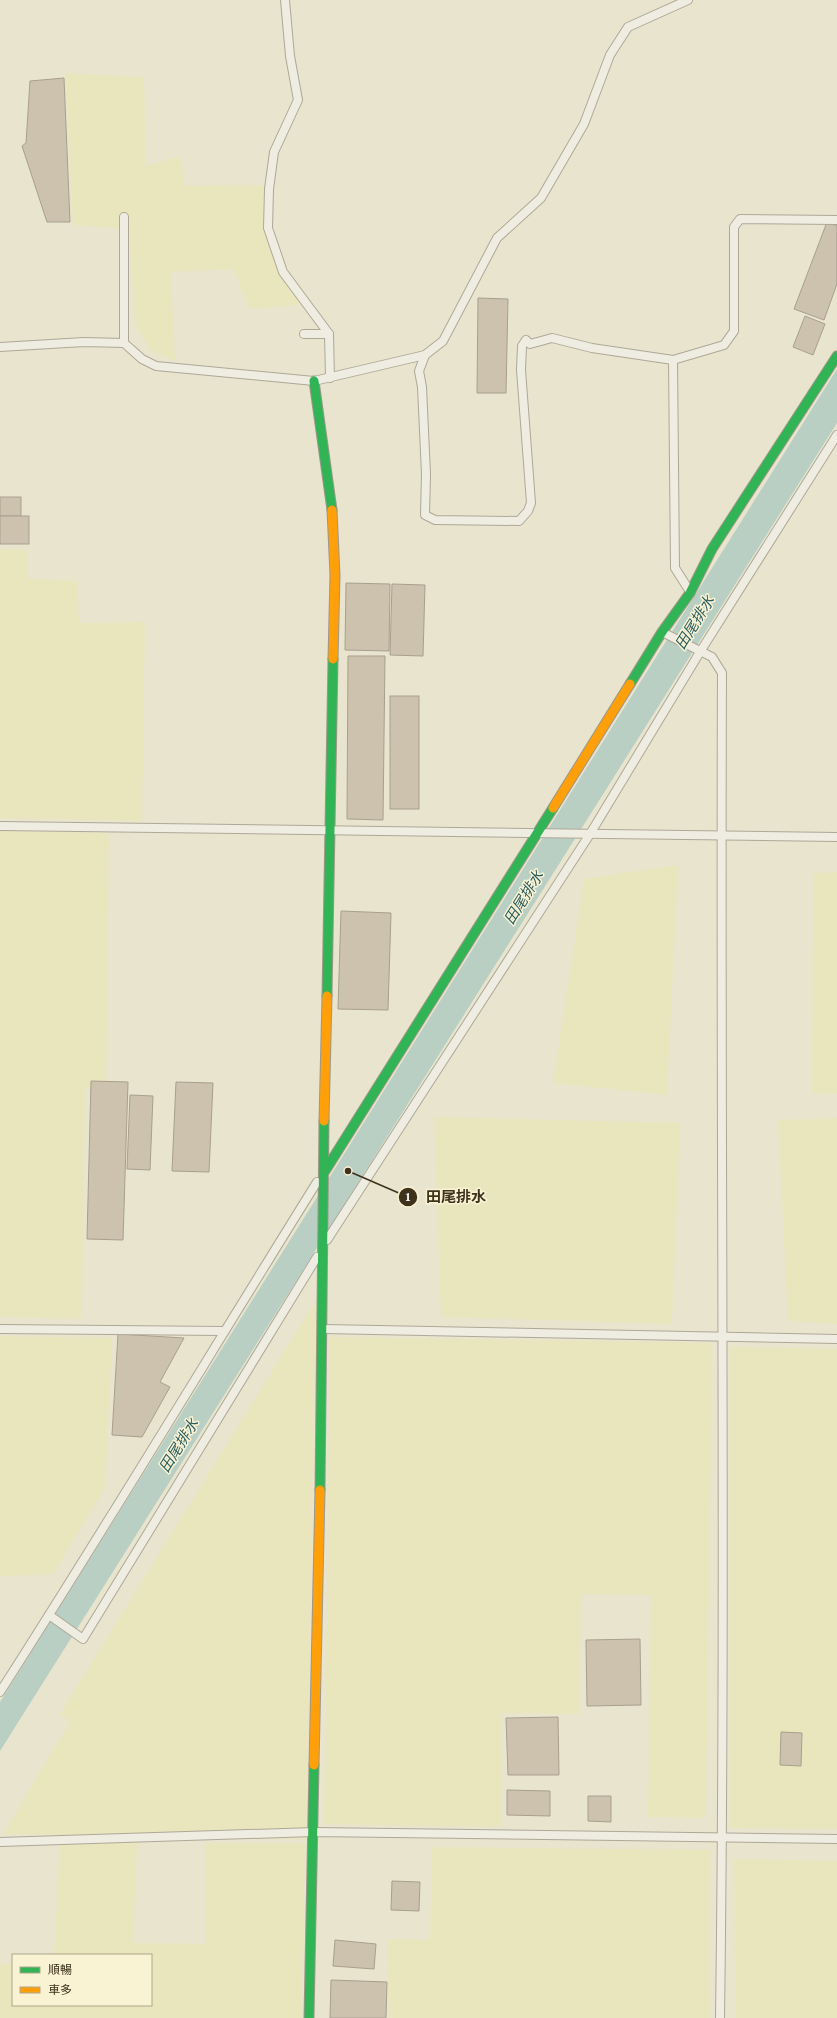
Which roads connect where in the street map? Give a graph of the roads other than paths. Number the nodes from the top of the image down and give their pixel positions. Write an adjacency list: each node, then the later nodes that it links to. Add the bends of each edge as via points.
1 (285, 0): 6 (lane, via 290,56 298,100 274,152 269,189 268,228 283,272)
2 (688, 0): 9 (lane, via 628,27 610,55 584,124 541,198 497,238 443,341)
3 (124, 217): 7 (lane)
4 (837, 220): 11 (lane, via 740,218 734,227 734,331 724,345)
5 (304, 334): 6 (lane)
6 (329, 334): 12 (lane)
7 (124, 342): 8 (lane); 13 (lane, via 142,359 156,366)
8 (0, 347)
9 (426, 355): 11 (lane, via 419,371 426,466 425,515 435,520 519,521 528,511 531,502 521,370 522,346 526,340 530,344 552,338 592,348); 12 (lane)
10 (837, 356): 15 (street, via 712,549)
11 (673, 360): 15 (lane, via 675,568)
12 (330, 378): 13 (lane)
13 (314, 381): 19 (street, via 332,497 335,575)
14 (837, 435): 17 (lane)
15 (690, 593): 16 (street)
16 (662, 632): 17 (lane); 20 (street)
17 (700, 652): 21 (lane); 22 (lane, via 712,657 722,672)
18 (0, 826): 19 (lane)
19 (331, 829): 20 (lane); 24 (street)
20 (538, 832): 21 (lane); 24 (street)
21 (590, 834): 22 (lane); 25 (lane)
22 (721, 835): 23 (lane); 29 (lane)
23 (837, 837)
24 (324, 1172): 25 (street); 28 (lane)
25 (322, 1248): 27 (street); 31 (lane, via 83,1639)
26 (0, 1329): 28 (lane)
27 (323, 1329): 29 (lane); 33 (street)
28 (224, 1331): 31 (lane)
29 (723, 1337): 30 (lane); 34 (lane)
30 (837, 1339)
31 (49, 1615): 32 (lane)
32 (0, 1692)
33 (314, 1832): 34 (lane); 36 (lane); 37 (street)
34 (722, 1838): 35 (lane); 38 (lane)
35 (837, 1839)
36 (0, 1842)
37 (309, 2018)
38 (720, 2018)

